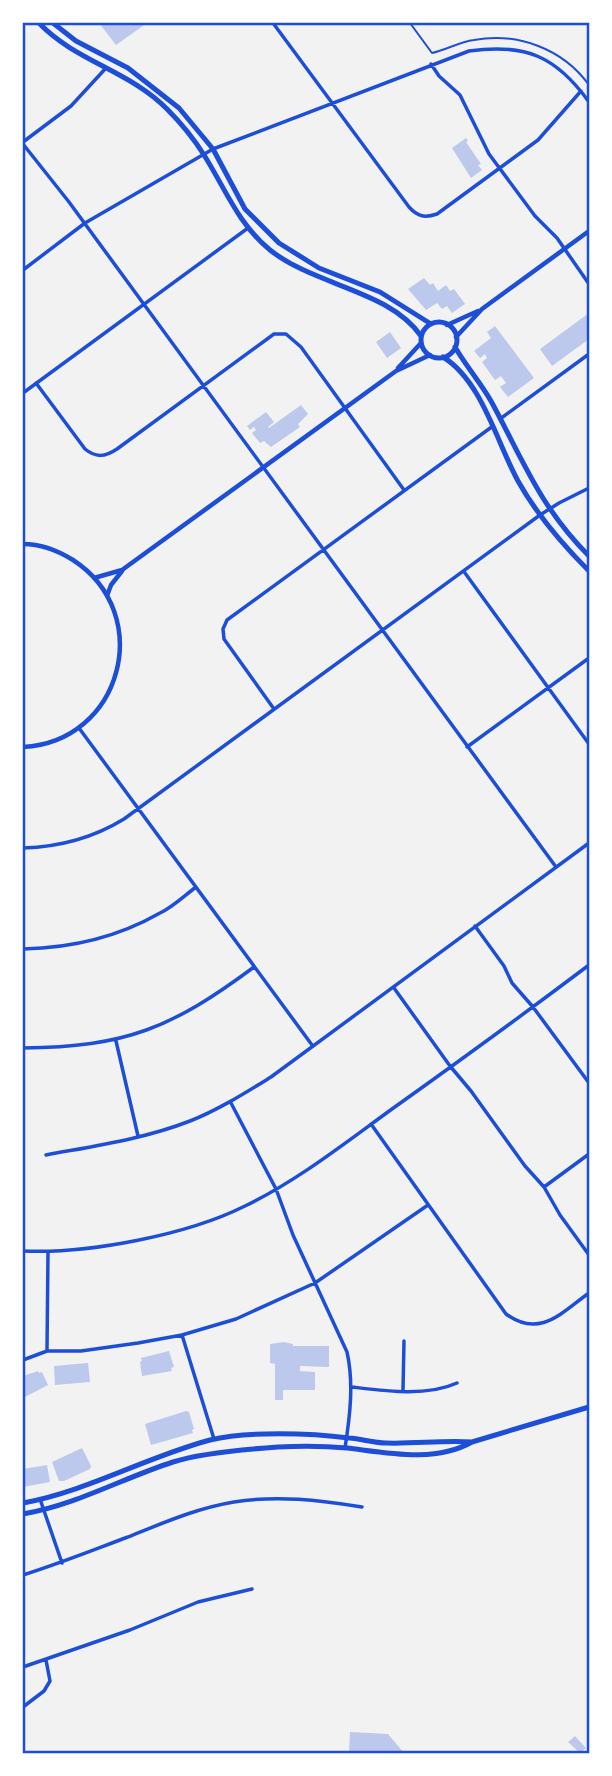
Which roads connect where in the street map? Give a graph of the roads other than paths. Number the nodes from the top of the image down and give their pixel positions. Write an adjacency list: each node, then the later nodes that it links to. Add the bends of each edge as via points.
1 (39, 23): 5 (main road, via 64,45)
2 (53, 23): 10 (main road, via 158,89)
3 (273, 23): 8 (street)
4 (431, 64): 6 (street, via 469,51 509,48 544,59); 8 (street); 12 (street, via 460,95)
5 (106, 68): 9 (street, via 71,106); 11 (main road, via 160,103)
6 (581, 91): 7 (street); 12 (street, via 538,140)
7 (589, 102)
8 (332, 103): 10 (street); 12 (street, via 419,216 437,214)
9 (23, 143): 13 (street)
10 (213, 149): 11 (street); 21 (main road, via 239,200 279,243 319,268 380,292)
11 (203, 154): 13 (street); 14 (main road)
12 (500, 168): 16 (street)
13 (85, 223): 17 (street); 19 (street)
14 (248, 228): 19 (street); 24 (main road, via 301,271 389,307 411,323)
15 (589, 231): 16 (street)
16 (564, 249): 18 (street); 20 (street)
17 (23, 270)
18 (589, 284)
19 (143, 304): 30 (street); 31 (street)
20 (482, 309): 22 (street); 23 (street)
21 (431, 324): 22 (main road); 24 (main road)
22 (447, 324): 23 (main road)
23 (456, 337): 25 (main road)
24 (421, 340): 27 (main road); 29 (street)
25 (455, 347): 28 (main road); 34 (main road)
26 (589, 354): 34 (street)
27 (430, 355): 28 (main road); 29 (street)
28 (443, 357): 35 (main road, via 463,376)
29 (396, 371): 33 (street)
30 (36, 383): 31 (street, via 85,449 99,456 112,452); 32 (street)
31 (203, 386): 33 (street, via 274,334 286,334 302,347); 36 (street)
32 (23, 393)
33 (344, 408): 36 (street); 38 (street)
34 (500, 419): 39 (main road)
35 (493, 426): 38 (street); 40 (main road, via 514,474)
36 (263, 467): 42 (street); 44 (street)
37 (589, 488): 39 (street)
38 (404, 490): 42 (street)
39 (549, 509): 40 (street); 43 (main road)
40 (540, 515): 45 (main road); 46 (street)
41 (23, 544): 47 (street, via 63,554)
42 (323, 550): 49 (street); 52 (street, via 232,615 223,629 228,646)
43 (589, 556)
44 (122, 570): 47 (street); 48 (street)
45 (589, 570)
46 (464, 572): 49 (street); 51 (street)
47 (94, 578): 48 (street)
48 (107, 596): 53 (street, via 117,622 120,660 103,703)
49 (383, 632): 52 (street); 56 (street)
50 (589, 658): 51 (street)
51 (548, 687): 54 (street); 56 (street)
52 (274, 709): 57 (street)
53 (79, 728): 55 (street, via 48,743); 57 (street)
54 (589, 744)
55 (23, 747)
56 (467, 747): 60 (street)
57 (138, 809): 59 (street, via 77,840); 61 (street)
58 (589, 843): 60 (street)
59 (23, 848)
60 (556, 867): 62 (street)
61 (196, 887): 63 (street, via 129,929 91,941); 65 (street)
62 (475, 926): 66 (street); 67 (street)
63 (23, 949)
64 (589, 965): 67 (street)
65 (254, 967): 68 (street, via 194,1009); 69 (street)
66 (394, 988): 69 (street); 71 (street)
67 (533, 1007): 71 (street); 72 (street)
68 (116, 1041): 70 (street); 75 (street)
69 (312, 1046): 73 (street)
70 (23, 1048)
71 (450, 1066): 74 (street); 78 (street)
72 (589, 1083)
73 (230, 1102): 75 (street, via 191,1121); 79 (street)
74 (371, 1124): 79 (street); 80 (street)
75 (138, 1136): 77 (street)
76 (589, 1154): 78 (street)
77 (46, 1155)
78 (544, 1187): 83 (street)
79 (276, 1189): 82 (street, via 244,1207 157,1236); 84 (street)
80 (428, 1205): 84 (street); 85 (street, via 513,1319 548,1323)
81 (23, 1251): 82 (street)
82 (48, 1252): 88 (street)
83 (589, 1255)
84 (314, 1283): 86 (street, via 236,1319); 91 (street, via 347,1352)
85 (589, 1293)
86 (182, 1335): 88 (street, via 81,1351); 95 (street)
87 (404, 1341): 92 (street)
88 (47, 1351): 89 (street)
89 (23, 1360)
90 (457, 1383): 92 (street, via 435,1390)
91 (351, 1387): 92 (street); 94 (street)
92 (403, 1391)
93 (589, 1407): 96 (main road)
94 (347, 1437): 95 (main road, via 263,1434); 96 (main road, via 383,1443); 97 (street)
95 (214, 1439): 98 (main road)
96 (472, 1442): 97 (main road, via 457,1451 429,1454)
97 (345, 1448): 101 (main road, via 278,1447 175,1461)
98 (40, 1499): 99 (main road); 101 (street)
99 (23, 1503)
100 (362, 1507): 103 (street, via 309,1499 234,1502 167,1520)
101 (43, 1510): 102 (main road); 103 (street)
102 (23, 1514)
103 (62, 1563): 104 (street)
104 (23, 1575)
105 (252, 1589): 106 (street, via 198,1602)
106 (46, 1660): 107 (street); 108 (street, via 50,1681)
107 (23, 1667)
108 (23, 1707)

